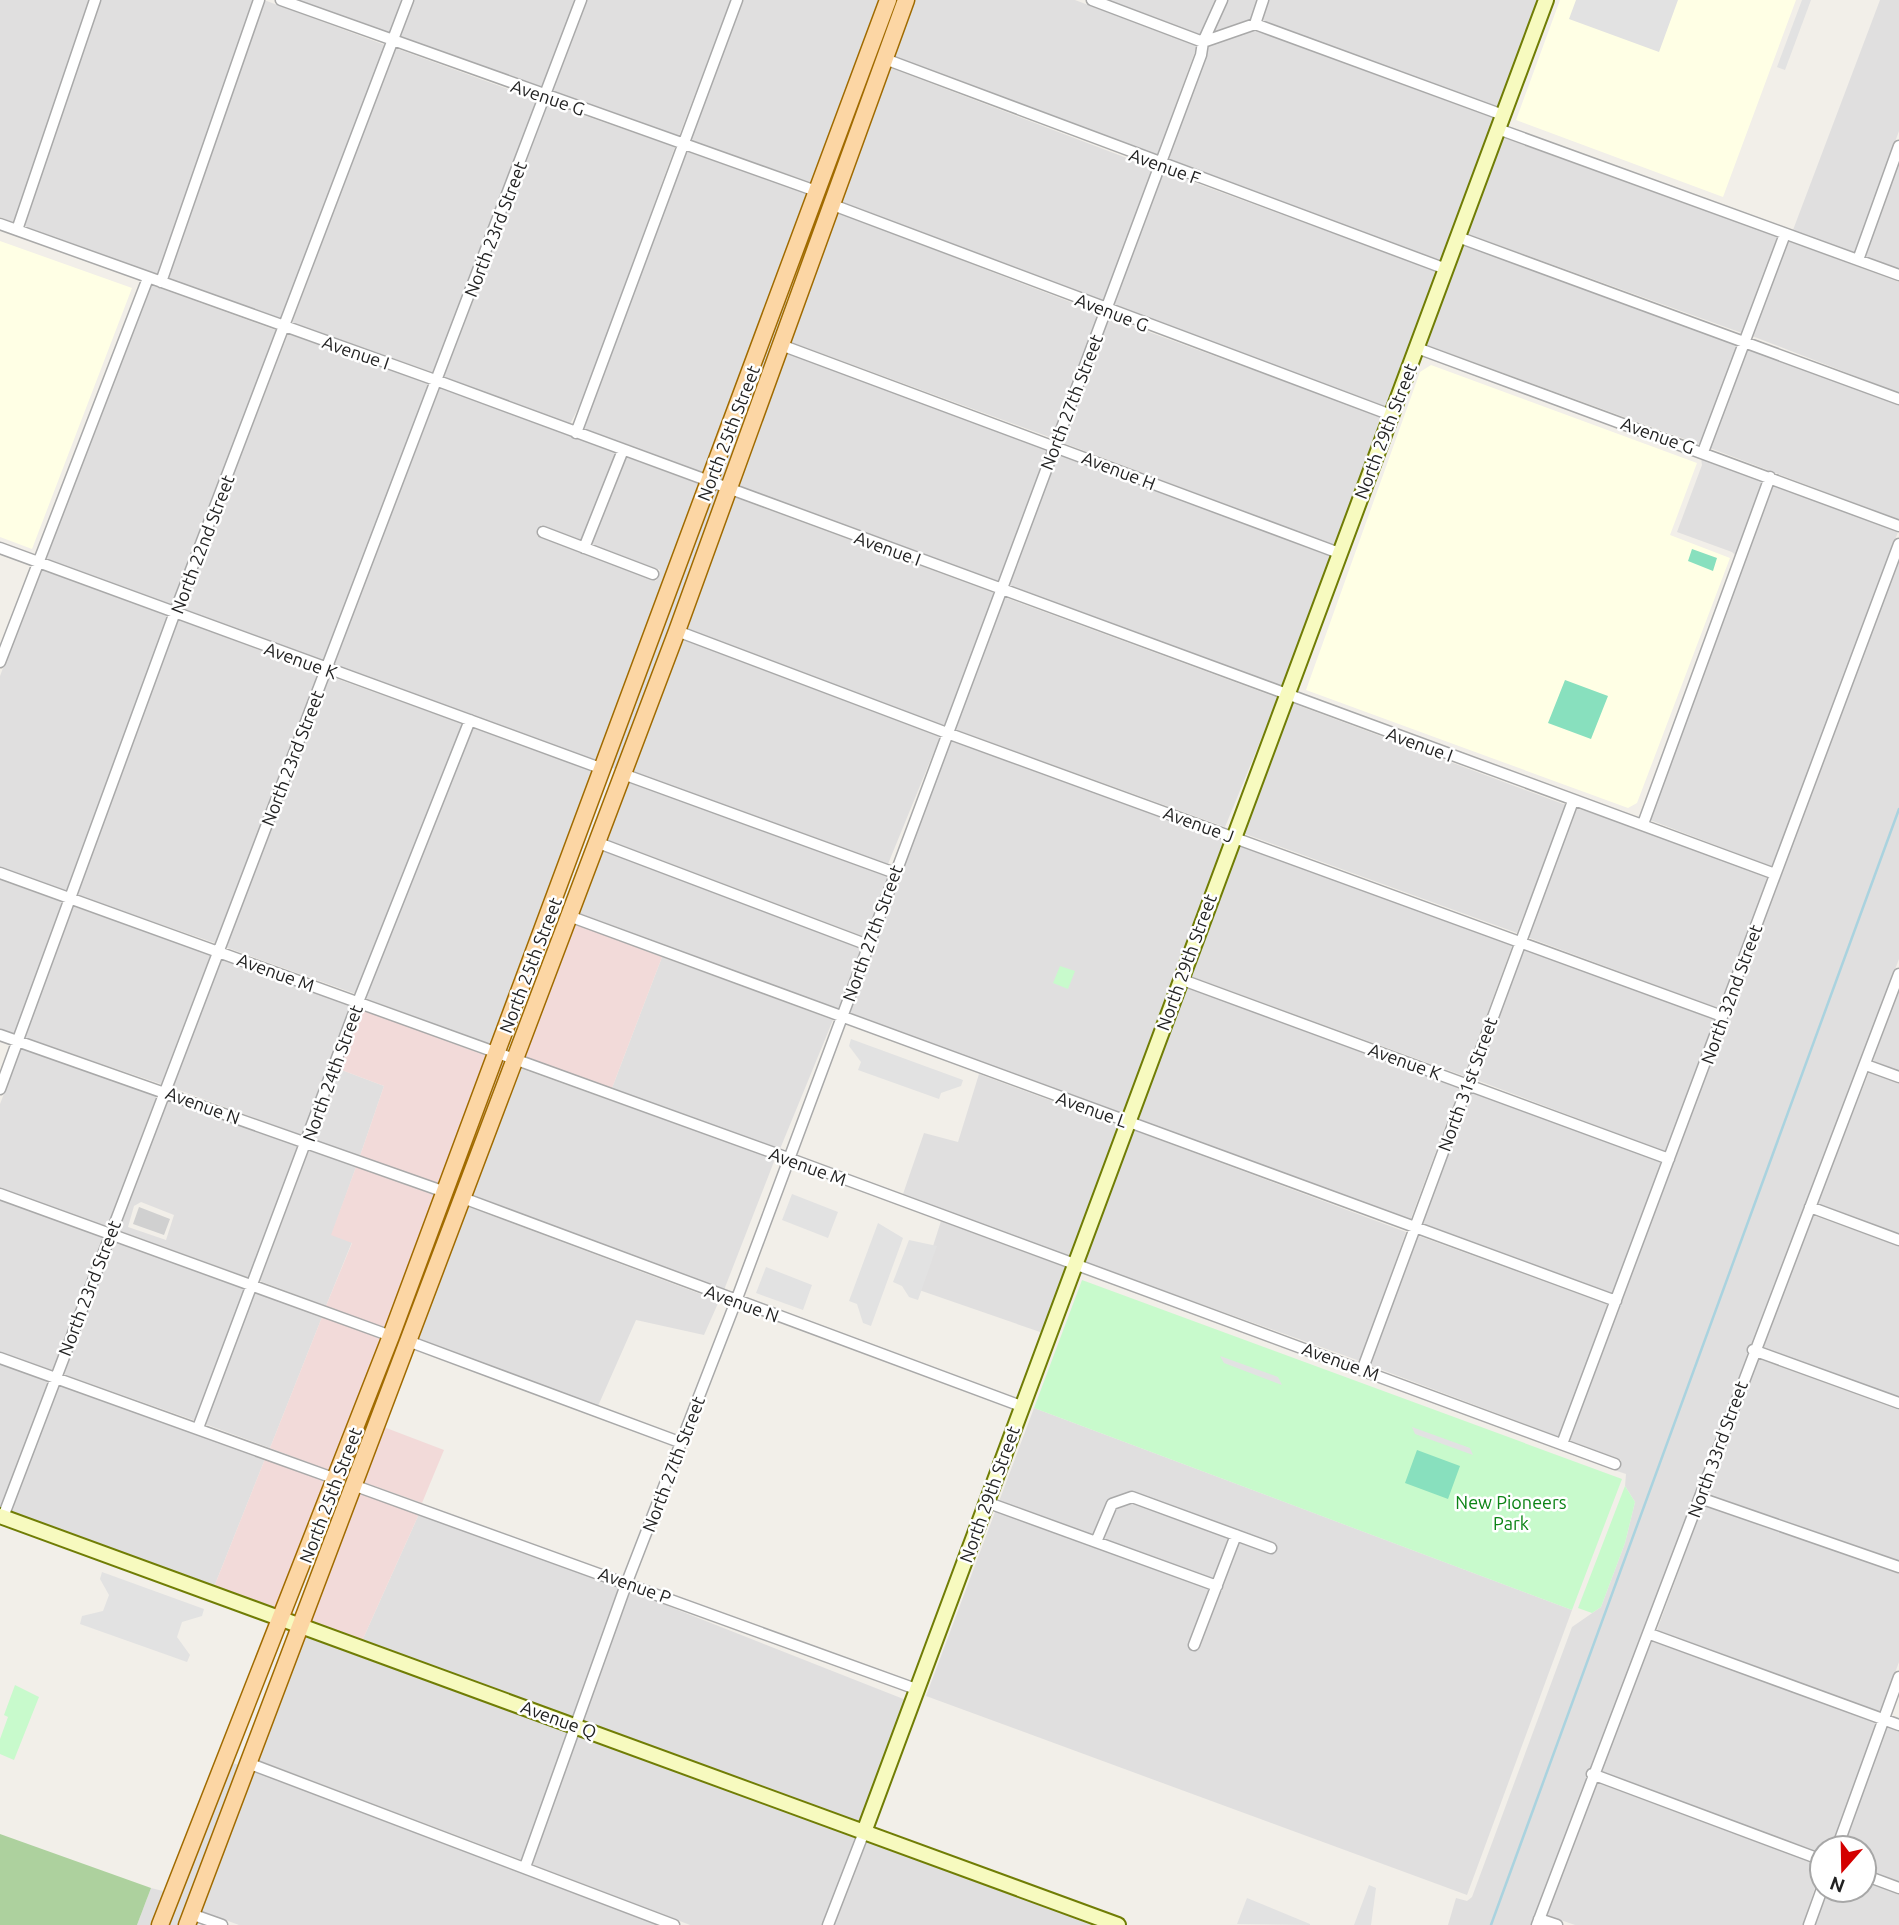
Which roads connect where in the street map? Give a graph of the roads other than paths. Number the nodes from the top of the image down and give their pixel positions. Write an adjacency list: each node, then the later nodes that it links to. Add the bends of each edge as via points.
1 (95, 0): 26 (street)
2 (259, 0): 33 (street)
3 (281, 0): 15 (street, Avenue G)
4 (408, 0): 15 (street, North 22nd Street)
5 (581, 0): 18 (street, North 23rd Street)
6 (737, 0): 20 (street)
7 (888, 0): 23 (main road, North 25th Street)
8 (899, 0): 17 (main road, via 884,43)
9 (906, 0): 17 (main road, North 25th Street)
10 (1091, 0): 16 (street)
11 (1222, 0): 16 (street, North 27th Street)
12 (1263, 0): 14 (street)
13 (1546, 0): 19 (street, North 29th Street)
14 (1255, 24): 16 (street); 19 (street)
15 (392, 41): 18 (street, Avenue G); 36 (street, North 22nd Street)
16 (1203, 42): 22 (street, North 27th Street)
17 (885, 59): 22 (street, Avenue F); 24 (main road, North 25th Street)
18 (545, 96): 20 (street, Avenue G); 40 (street, North 23rd Street)
19 (1501, 122): 27 (street); 28 (street, North 29th Street)
20 (682, 144): 23 (street, Avenue G); 43 (street)
21 (1899, 146): 29 (street)
22 (1160, 164): 30 (street, Avenue F); 34 (street, North 27th Street)
23 (816, 191): 35 (main road, via 824,201 823,212 791,302); 48 (main road, North 25th Street)
24 (833, 205): 34 (street, Avenue G); 35 (main road, North 25th Street)
25 (0, 223): 26 (street, Avenue I)
26 (17, 230): 32 (street, Avenue I)
27 (1785, 234): 29 (street); 37 (street)
28 (1458, 237): 30 (street, North 29th Street); 37 (street)
29 (1858, 260): 31 (street)
30 (1446, 269): 39 (street, North 29th Street)
31 (1899, 275)
32 (148, 278): 33 (street, Avenue I); 56 (street)
33 (161, 282): 36 (street, Avenue I)
34 (1106, 310): 42 (street, Avenue G); 44 (street, North 27th Street)
35 (792, 316): 38 (main road, North 25th Street)
36 (285, 327): 40 (street, Avenue I); 59 (street, North 22nd Street)
37 (1745, 340): 41 (street); 46 (street)
38 (781, 345): 44 (street, Avenue H); 49 (main road, North 25th Street)
39 (1416, 348): 42 (street, North 29th Street); 46 (street, Avenue G)
40 (438, 381): 43 (street, Avenue I); 62 (street, North 23rd Street)
41 (1899, 399)
42 (1391, 415): 55 (street, North 29th Street)
43 (576, 433): 45 (street, Avenue I)
44 (1055, 446): 55 (street, Avenue H); 58 (street, North 27th Street)
45 (623, 450): 48 (street, Avenue I); 54 (street)
46 (1703, 452): 47 (street, Avenue G)
47 (1770, 477): 50 (street, Avenue G); 69 (street)
48 (709, 482): 49 (street, Avenue I); 66 (main road, North 25th Street)
49 (728, 488): 58 (street, Avenue I); 60 (main road, North 25th Street)
50 (1899, 526)
51 (543, 532): 54 (street)
52 (1899, 544): 74 (street, North 32nd Street)
53 (0, 548): 56 (street, Avenue K)
54 (584, 548): 57 (street)
55 (1339, 553): 63 (street, North 29th Street)
56 (37, 562): 59 (street, Avenue K); 61 (street)
57 (653, 574)
58 (1001, 589): 63 (street, Avenue I); 65 (street, North 27th Street)
59 (175, 612): 62 (street, Avenue K); 76 (street, North 22nd Street)
60 (677, 631): 65 (street, Avenue J); 67 (main road, North 25th Street)
61 (0, 662)
62 (326, 669): 64 (street, Avenue K); 80 (street, North 23rd Street)
63 (1286, 695): 68 (street, Avenue I); 70 (street, North 29th Street)
64 (470, 720): 66 (street, Avenue K); 83 (street, North 24th Street)
65 (947, 733): 70 (street, Avenue J); 73 (street, North 27th Street)
66 (603, 769): 75 (main road, via 608,791 575,877); 88 (main road, North 25th Street)
67 (622, 774): 71 (main road, North 25th Street); 73 (street)
68 (1573, 801): 69 (street, Avenue I); 78 (street, North 31st Street)
69 (1643, 824): 74 (street, Avenue I)
70 (1233, 836): 78 (street, Avenue J); 82 (street, North 29th Street)
71 (596, 842): 75 (main road, North 25th Street); 79 (street)
72 (0, 873): 76 (street, Avenue M)
73 (895, 873): 79 (street, North 27th Street)
74 (1775, 874): 84 (street, North 32nd Street)
75 (577, 894): 77 (main road, North 25th Street)
76 (69, 899): 80 (street, Avenue M); 87 (street, North 22nd Street)
77 (569, 916): 85 (street, Avenue L); 89 (main road, North 25th Street)
78 (1520, 941): 84 (street, Avenue J); 92 (street, North 31st Street)
79 (868, 944): 85 (street, North 27th Street)
80 (218, 950): 83 (street, Avenue M); 94 (street, North 23rd Street)
81 (1899, 974): 90 (street, North 33rd Street)
82 (1180, 979): 92 (street, Avenue K); 95 (street, North 29th Street)
83 (358, 1002): 88 (street, Avenue M); 96 (street, North 24th Street)
84 (1722, 1016): 98 (street, North 32nd Street)
85 (841, 1017): 95 (street, Avenue L); 97 (street, North 27th Street)
86 (0, 1035): 87 (street, Avenue N)
87 (18, 1042): 93 (street, North 22nd Street); 94 (street, Avenue N)
88 (496, 1054): 89 (street, Avenue M); 99 (main road, North 25th Street)
89 (515, 1060): 97 (street, Avenue M); 101 (main road, North 25th Street)
90 (1866, 1065): 91 (street); 102 (street, North 33rd Street)
91 (1899, 1077)
92 (1467, 1083): 98 (street, Avenue K); 103 (street, North 31st Street)
93 (0, 1089)
94 (164, 1091): 96 (street, Avenue N); 104 (street, North 23rd Street)
95 (1127, 1122): 103 (street, Avenue L); 106 (street, North 29th Street)
96 (306, 1143): 99 (street, Avenue N); 107 (street, North 24th Street)
97 (788, 1158): 106 (street, Avenue M); 108 (street, North 27th Street)
98 (1669, 1159): 109 (street, North 32nd Street)
99 (445, 1192): 110 (main road, North 25th Street)
100 (0, 1194): 104 (street)
101 (463, 1198): 108 (street, Avenue N); 111 (main road, North 25th Street)
102 (1810, 1207): 105 (street); 112 (street, North 33rd Street)
103 (1413, 1228): 109 (street, Avenue L); 114 (street, North 31st Street)
104 (110, 1234): 107 (street); 115 (street, North 23rd Street)
105 (1899, 1240)
106 (1074, 1265): 114 (street, Avenue M); 117 (street, North 29th Street)
107 (253, 1285): 110 (street); 118 (street, North 24th Street)
108 (736, 1301): 117 (street, Avenue N); 119 (street, North 27th Street)
109 (1616, 1301): 120 (street, North 32nd Street)
110 (391, 1336): 121 (main road, via 396,1345 361,1440); 123 (main road, North 25th Street)
111 (408, 1341): 119 (street); 121 (main road, North 25th Street)
112 (1753, 1350): 116 (street); 125 (street, North 33rd Street)
113 (0, 1358): 115 (street)
114 (1363, 1368): 120 (street, Avenue M)
115 (55, 1378): 118 (street); 127 (street, North 23rd Street)
116 (1899, 1403)
117 (1021, 1406): 126 (street, North 29th Street)
118 (198, 1428): 123 (street)
119 (681, 1443): 132 (street, North 27th Street)
120 (1562, 1444): 122 (street, Avenue M)
121 (363, 1457): 124 (main road, North 25th Street)
122 (1615, 1464)
123 (336, 1479): 134 (main road, North 25th Street)
124 (353, 1485): 132 (street, Avenue P); 135 (main road, North 25th Street)
125 (1700, 1498): 131 (street); 136 (street, North 33rd Street)
126 (986, 1502): 129 (street); 139 (street, North 29th Street)
127 (2, 1516): 134 (street, Avenue Q)
128 (1236, 1535): 129 (street, via 1132,1497 1112,1504); 130 (street); 133 (street)
129 (1096, 1542): 133 (street)
130 (1270, 1548)
131 (1899, 1567)
132 (627, 1582): 139 (street, Avenue P); 141 (street, North 27th Street)
133 (1217, 1586): 137 (street)
134 (282, 1618): 135 (street, Avenue Q); 154 (main road, North 25th Street)
135 (301, 1625): 141 (street, Avenue Q); 143 (main road, North 25th Street)
136 (1650, 1634): 140 (street); 144 (street, North 33rd Street)
137 (1194, 1645)
138 (1899, 1677): 140 (street)
139 (916, 1689): 145 (street, North 29th Street)
140 (1884, 1719): 142 (street); 146 (street)
141 (576, 1725): 145 (street, Avenue Q); 148 (street, North 27th Street)
142 (1899, 1725)
143 (248, 1763): 148 (street); 152 (main road, North 25th Street)
144 (1592, 1774): 147 (street); 153 (street, North 33rd Street)
145 (863, 1832): 157 (street, North 29th Street); 158 (street, Avenue Q)
146 (1842, 1834)
147 (1808, 1855)
148 (525, 1867): 156 (street)
149 (1878, 1880): 150 (street)
150 (1899, 1888)
151 (1817, 1904): 160 (street)
152 (189, 1919): 155 (street)
153 (1538, 1922): 159 (street)
154 (160, 1925)
155 (222, 1925)
156 (674, 1925)
157 (828, 1925)
158 (1118, 1925)
159 (1557, 1925)
160 (1809, 1925)

